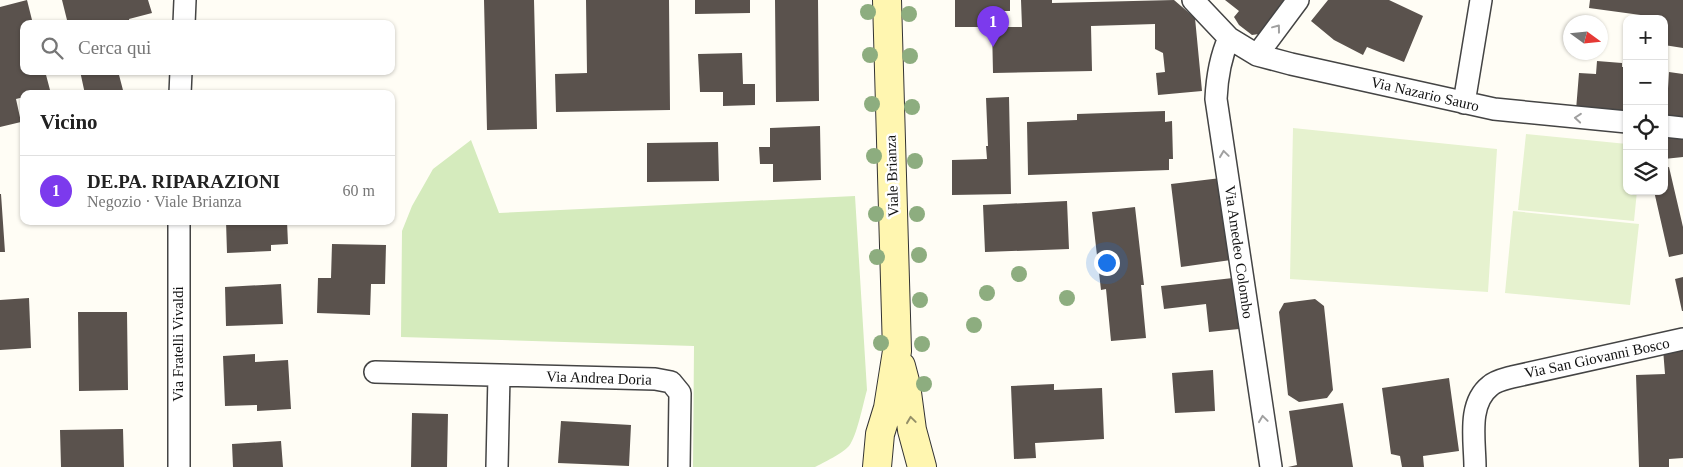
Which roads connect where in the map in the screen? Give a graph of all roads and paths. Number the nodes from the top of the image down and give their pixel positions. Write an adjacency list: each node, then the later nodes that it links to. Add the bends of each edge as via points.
1 (185, 0): 6 (street)
2 (887, 0): 17 (main road, Viale Brianza)
3 (1193, 0): 7 (street, Via Nazario Sauro)
4 (1298, 0): 8 (street, one-way to 4)
5 (1481, 0): 11 (street)
6 (184, 20)
7 (1229, 38): 8 (street, Via Nazario Sauro); 25 (street, Via Amedeo Colombo, one-way to 7, via 1216,99 1217,77)
8 (1257, 55): 11 (street, Via Nazario Sauro)
9 (182, 75): 10 (street)
10 (180, 90)
11 (1464, 103): 12 (street, Via Nazario Sauro, one-way to 11)
12 (1623, 122)
13 (1668, 126): 14 (street)
14 (1683, 128)
15 (179, 225): 20 (street, Via Fratelli Vivaldi)
16 (1683, 339): 26 (street, Via San Giovanni Bosco, via 1491,384 1480,396 1474,410)
17 (897, 351): 23 (main road, Viale Brianza, via 888,408 880,434); 24 (main road, Viale Brianza, one-way to 17)
18 (375, 372): 19 (street, Via Andrea Doria)
19 (499, 375): 21 (street); 22 (street, Via Andrea Doria, via 671,382 680,393)
20 (179, 467)
21 (497, 467)
22 (679, 467)
23 (877, 467)
24 (922, 467)
25 (1270, 467)
26 (1475, 467)

